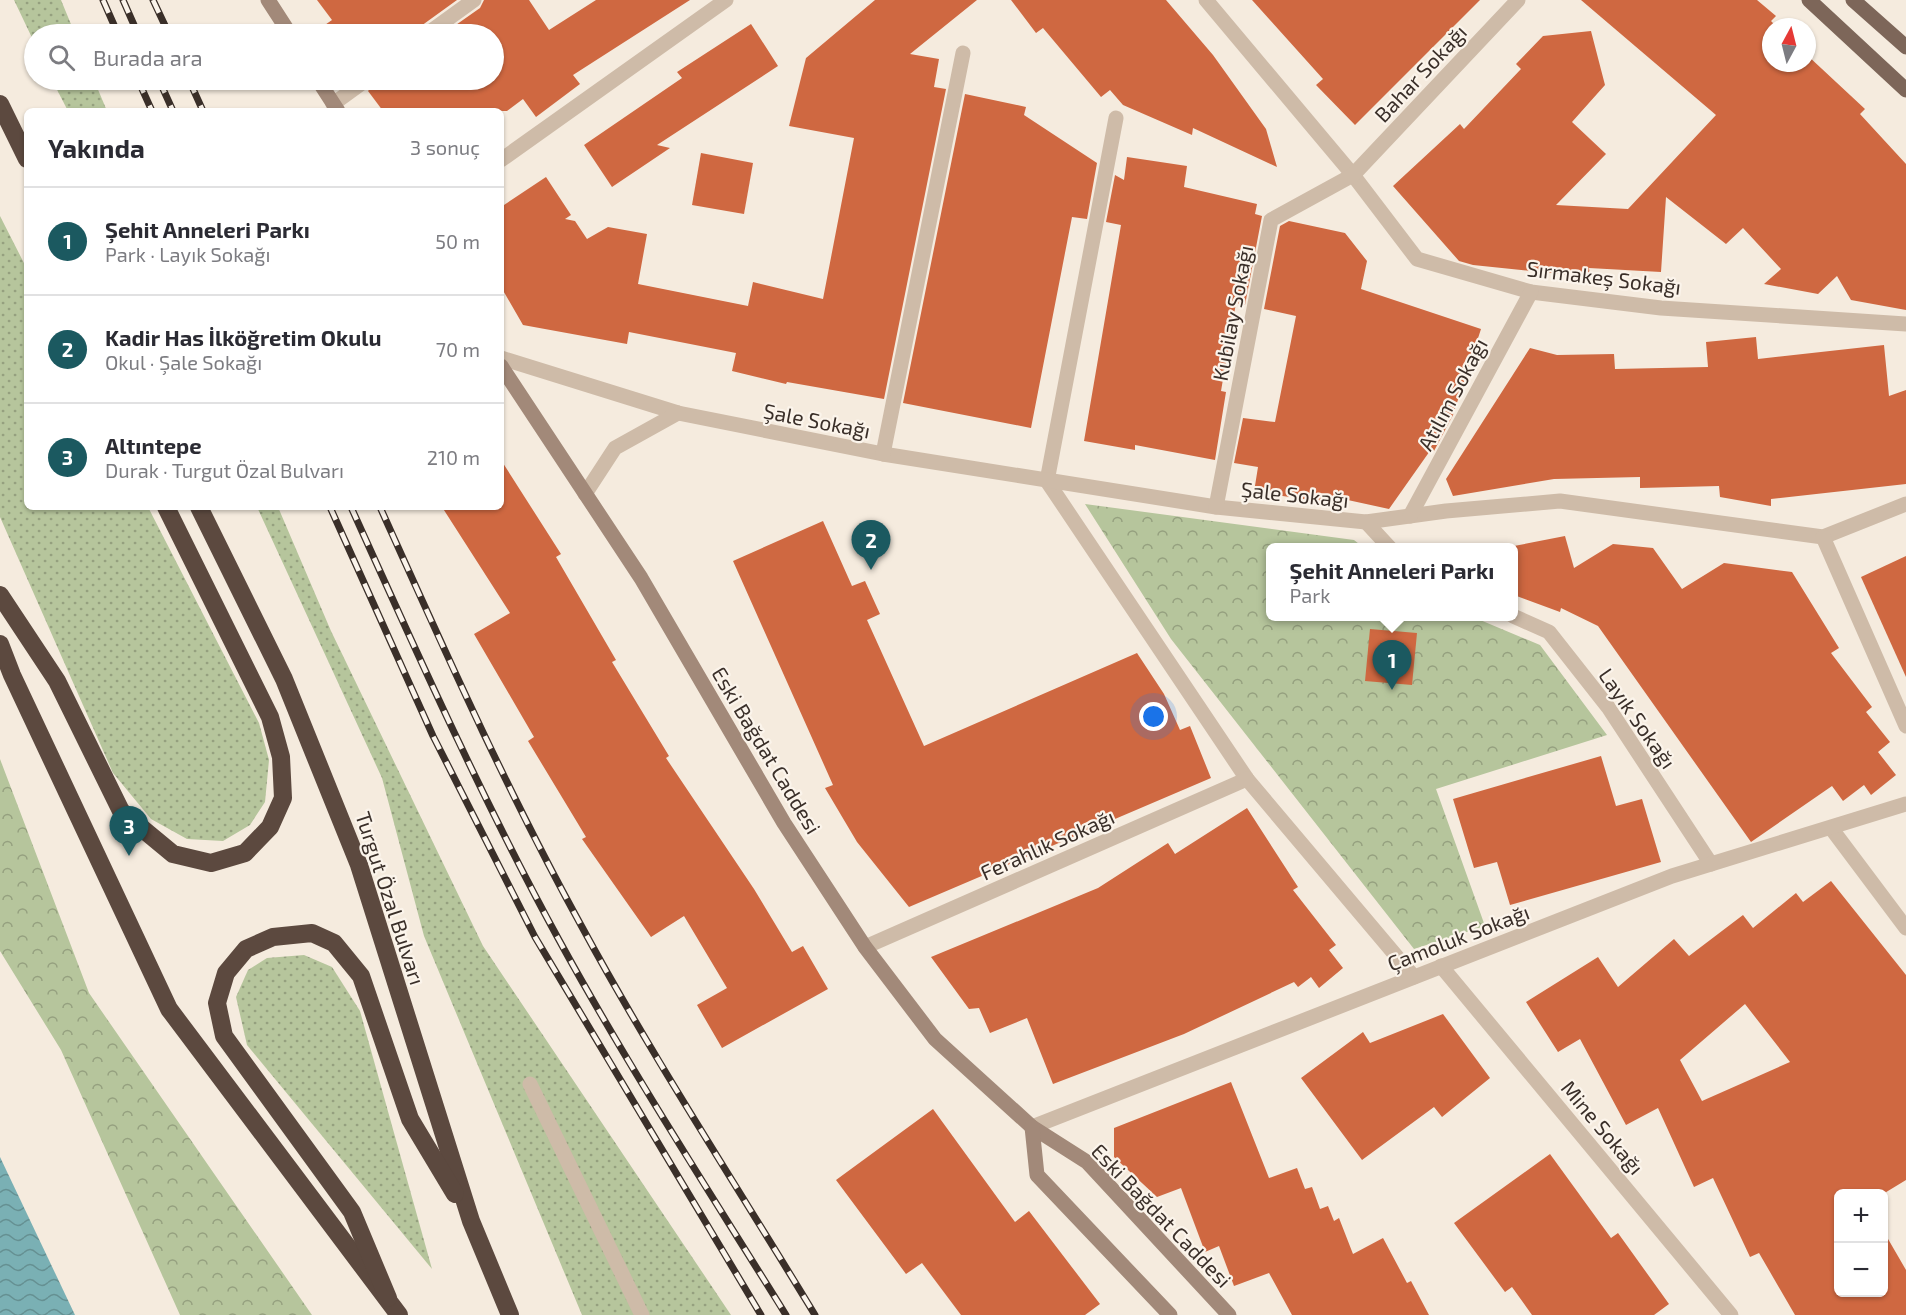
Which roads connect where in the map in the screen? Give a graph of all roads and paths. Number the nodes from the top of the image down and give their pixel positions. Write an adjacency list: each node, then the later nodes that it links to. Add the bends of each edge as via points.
1 (268, 0): 8 (street)
2 (474, 0): 9 (street)
3 (726, 0): 19 (street)
4 (1206, 0): 20 (street, Sırmakeş Sokağı)
5 (1518, 0): 20 (street, Bahar Sokağı)
6 (1809, 0): 14 (main road)
7 (1853, 0): 10 (main road)
8 (284, 24)
9 (441, 24)
10 (1906, 47)
11 (963, 53): 26 (street)
12 (324, 90): 16 (street)
13 (355, 90): 16 (street)
14 (1906, 90)
15 (0, 104): 18 (highway)
16 (335, 107)
17 (1116, 118): 27 (street)
18 (24, 153)
19 (504, 158)
20 (1353, 175): 21 (street, Sırmakeş Sokağı, via 1417,259); 30 (street, Kubilay Sokağı, via 1271,220)
21 (1531, 292): 22 (street, Sırmakeş Sokağı, via 1662,308); 33 (street, Atılım Sokağı)
22 (1906, 324)
23 (504, 359): 25 (street, Şale Sokağı)
24 (504, 371): 28 (street, Eski Bağdat Caddesi)
25 (678, 413): 26 (street, Şale Sokağı); 28 (street, via 615,448)
26 (883, 454): 27 (street, Şale Sokağı)
27 (1047, 481): 30 (street, Şale Sokağı); 41 (street)
28 (585, 494): 46 (street, Eski Bağdat Caddesi, via 641,578 784,823)
29 (1906, 504): 35 (street, Şale Sokağı)
30 (1216, 507): 34 (street, Şale Sokağı)
31 (167, 510): 37 (highway, via 270,717 281,757 283,798 270,827 245,853 211,863 173,854 121,811 57,681)
32 (200, 510): 51 (highway, Turgut Özal Bulvarı, via 284,679 359,864)
33 (1410, 516): 34 (street, Şale Sokağı); 35 (street, Şale Sokağı, via 1560,501)
34 (1366, 522): 36 (street)
35 (1823, 537): 40 (street)
36 (1385, 543)
37 (0, 595)
38 (1518, 618): 44 (street, Layık Sokağı, via 1549,632 1608,707)
39 (0, 644): 52 (highway, via 169,1009)
40 (1906, 726)
41 (1247, 779): 46 (street, Ferahlık Sokağı); 48 (street)
42 (1906, 804): 43 (street, Çamoluk Sokağı)
43 (1832, 828): 44 (street, Çamoluk Sokağı); 45 (street)
44 (1711, 864): 47 (street, Çamoluk Sokağı)
45 (1906, 928)
46 (865, 947): 50 (street, Eski Bağdat Caddesi, via 935,1039)
47 (1442, 966): 48 (street, Çamoluk Sokağı); 58 (street, Mine Sokağı)
48 (1414, 976): 50 (street, Çamoluk Sokağı)
49 (530, 1084): 55 (street)
50 (1032, 1127): 56 (street, via 1036,1175); 57 (street, Eski Bağdat Caddesi, via 1087,1162)
51 (471, 1221): 52 (highway, via 410,1119 361,976 341,951 334,943 312,933 273,937 246,949 226,973 217,1004 224,1036 351,1212); 54 (highway, Turgut Özal Bulvarı)
52 (388, 1298): 53 (highway)
53 (399, 1315)
54 (510, 1315)
55 (642, 1315)
56 (1170, 1315)
57 (1229, 1315)
58 (1731, 1315)

